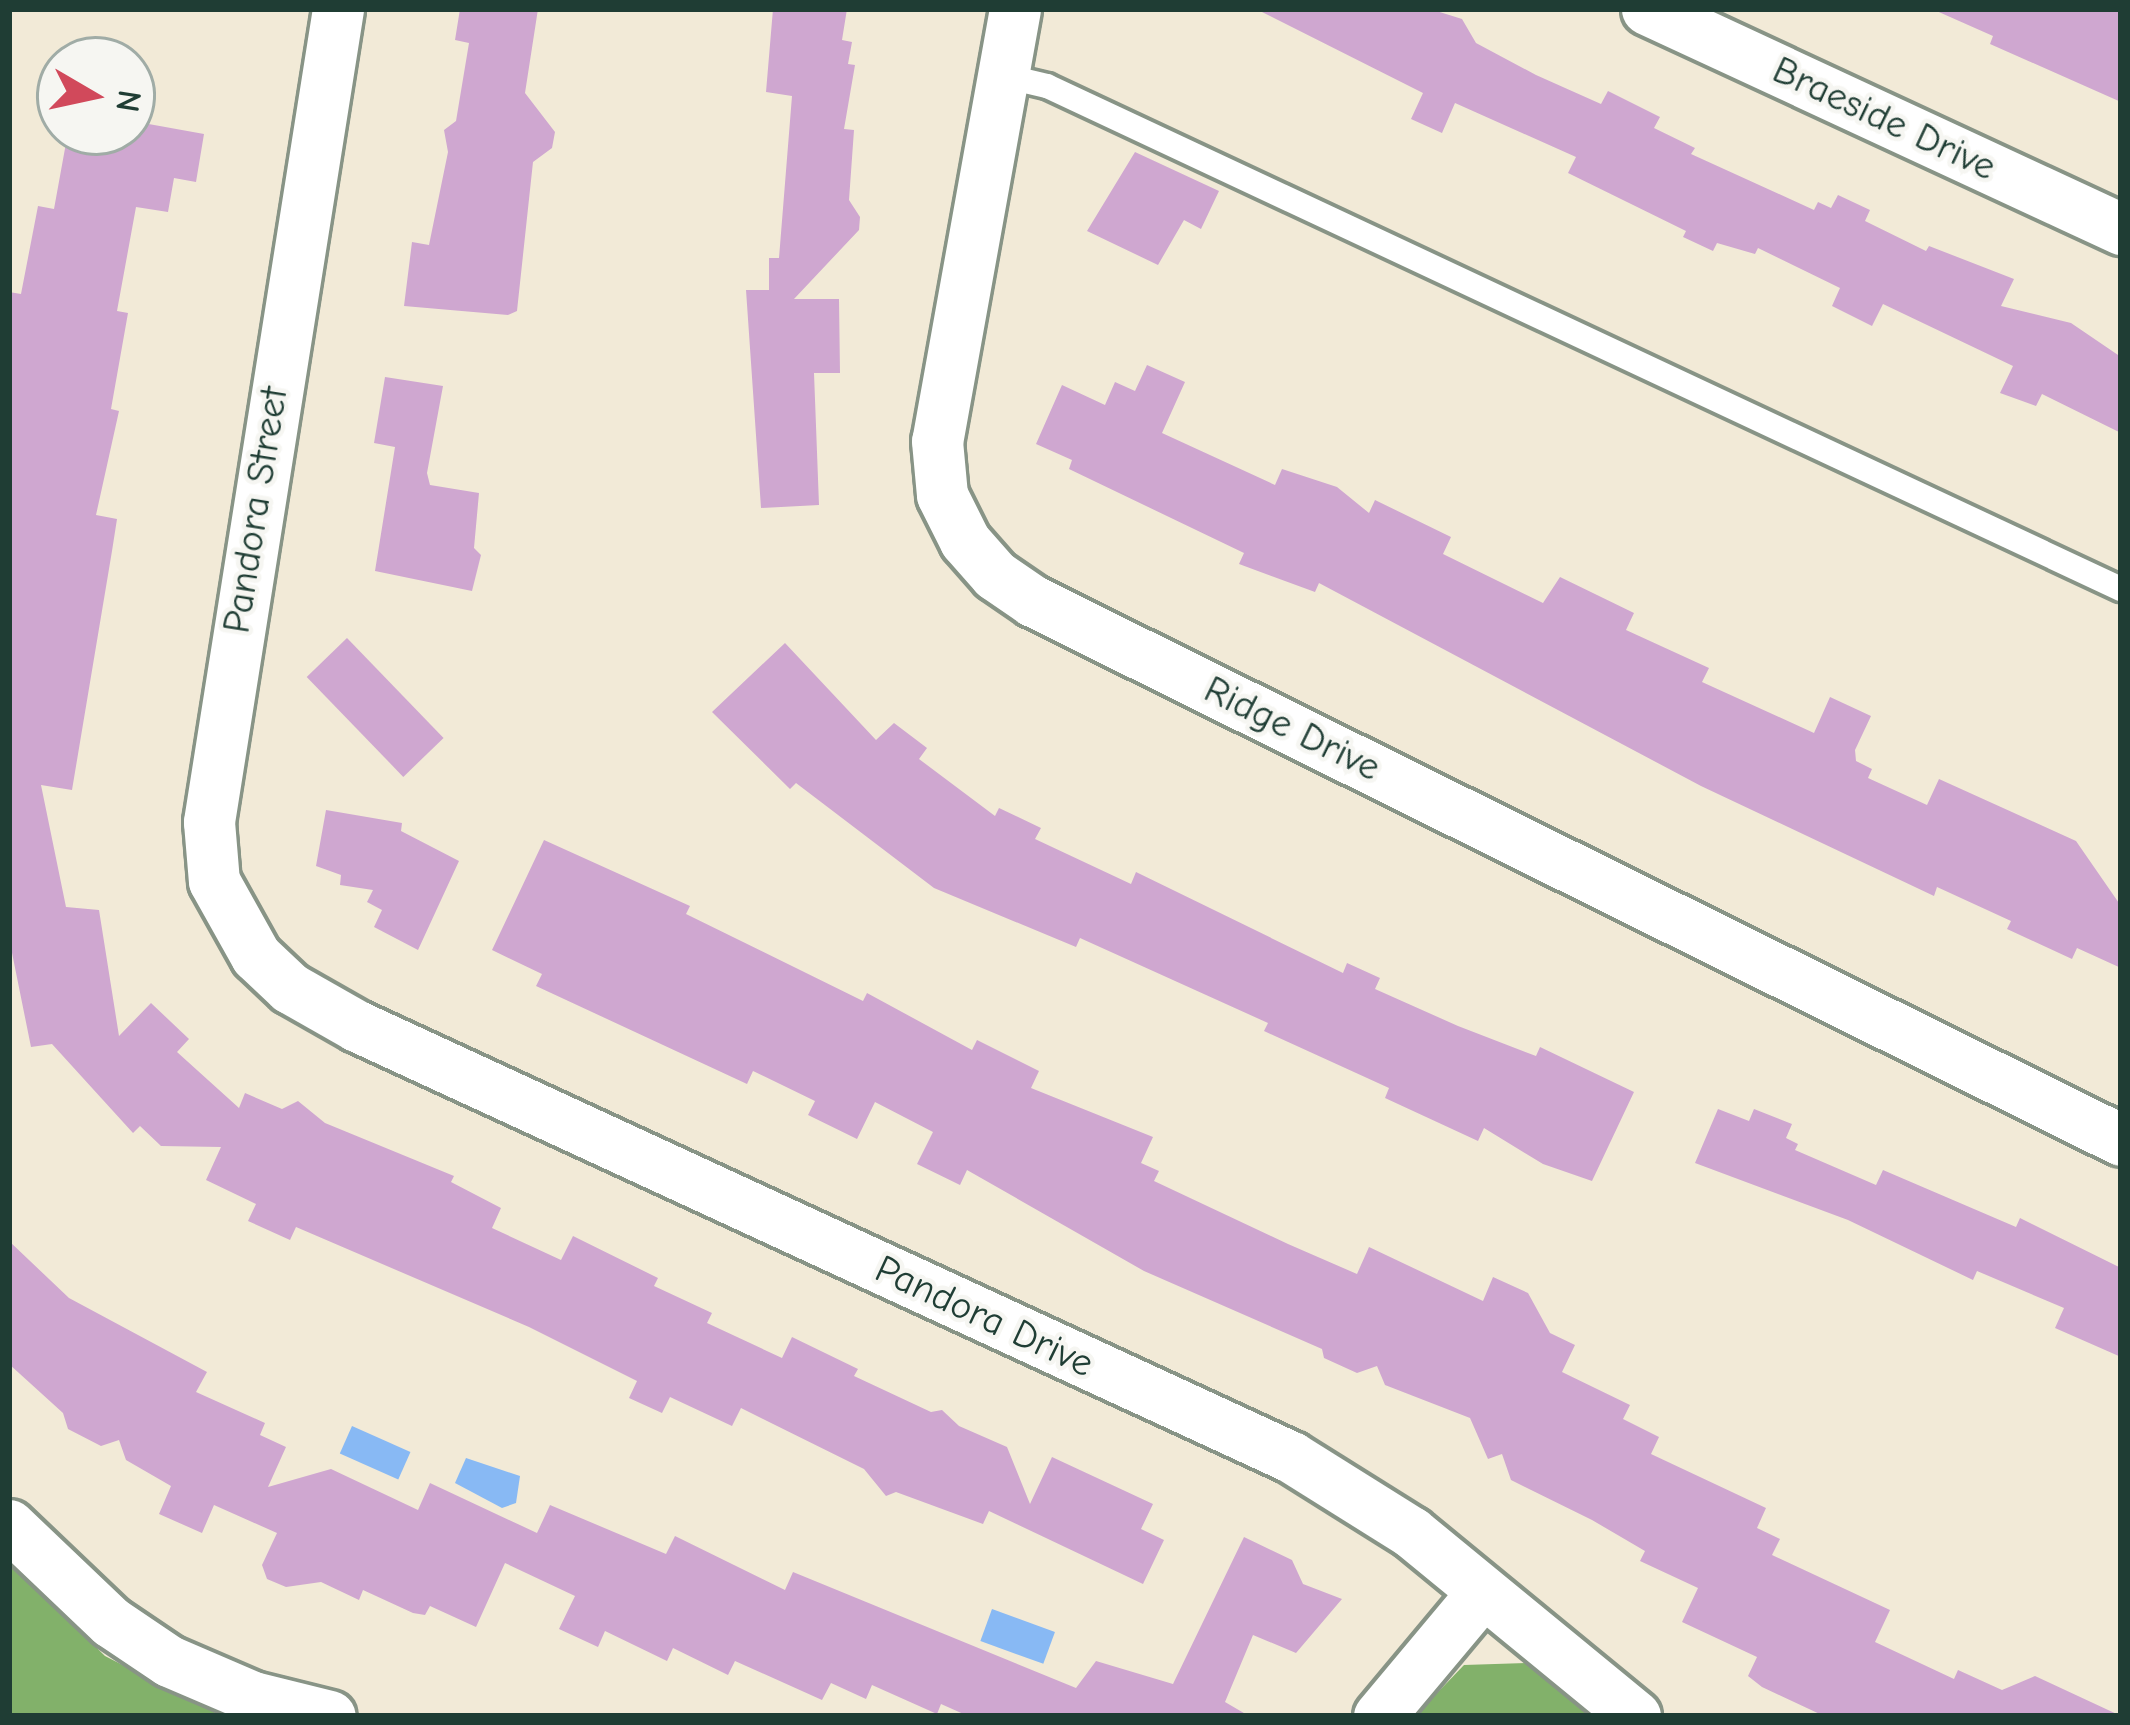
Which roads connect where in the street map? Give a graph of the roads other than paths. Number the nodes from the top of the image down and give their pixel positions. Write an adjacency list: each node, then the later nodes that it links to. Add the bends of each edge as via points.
1 (338, 9): 7 (street, Pandora Street, via 209,822 214,881 230,915)
2 (1015, 9): 4 (street, Ridge Drive)
3 (1647, 9): 5 (street, Braeside Drive)
4 (1000, 75): 6 (lane, via 1047,86); 8 (street, Ridge Drive, via 937,441 941,495 965,541 995,574 1033,601)
5 (2121, 229)
6 (2121, 589)
7 (290, 988): 10 (street, Pandora Drive, via 1291,1457 1412,1532)
8 (2121, 1140)
9 (9, 1526): 11 (street, via 111,1622 170,1661 253,1697)
10 (1481, 1594): 12 (street); 13 (street, Pandora Drive)
11 (330, 1716)
12 (1379, 1716)
13 (1635, 1716)

